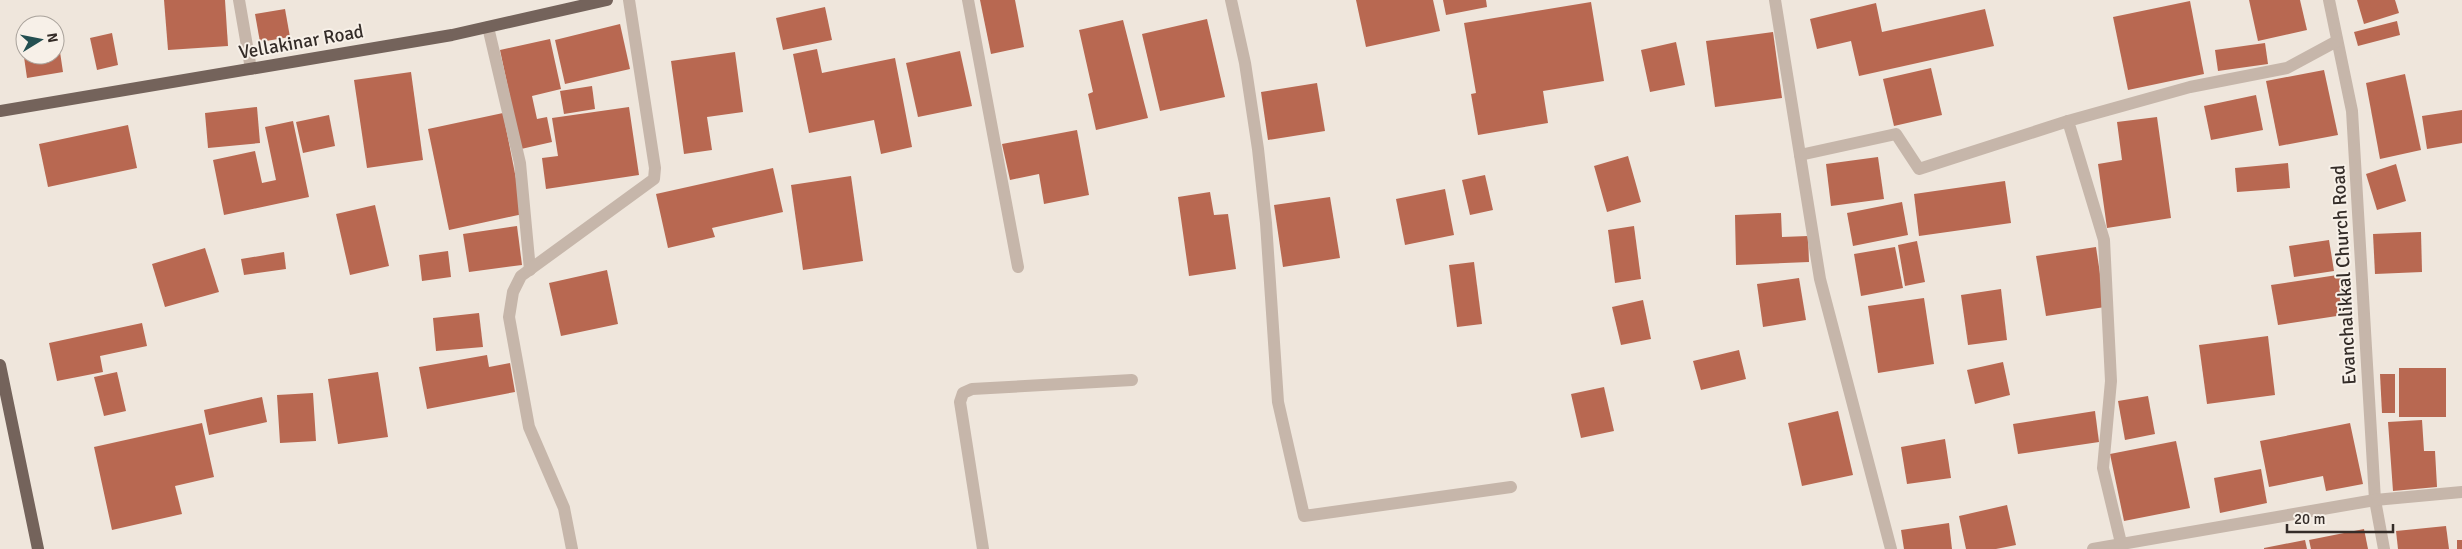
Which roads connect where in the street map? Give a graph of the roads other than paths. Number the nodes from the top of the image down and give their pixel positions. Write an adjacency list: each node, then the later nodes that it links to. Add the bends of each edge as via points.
1 (239, 0): 10 (street)
2 (607, 0): 8 (main road, Vellakinar Road)
3 (629, 0): 15 (street, via 655,168 654,179)
4 (968, 0): 14 (street)
5 (1231, 0): 18 (street, via 1245,63 1258,149 1278,402 1304,516)
6 (1775, 0): 13 (street)
7 (2328, 0): 9 (street, Evanchalikkal Church Road)
8 (488, 26): 10 (main road, Vellakinar Road); 15 (street, via 520,163)
9 (2337, 41): 12 (street, via 2287,68 2190,87); 20 (street, Evanchalikkal Church Road, via 2352,110)
10 (251, 69): 11 (main road, Vellakinar Road)
11 (0, 111)
12 (2068, 122): 13 (street, via 1919,169 1896,134); 21 (street, via 2104,240 2110,381 2103,468)
13 (1800, 155): 25 (street, via 1820,279)
14 (1018, 267)
15 (530, 270): 23 (street, via 521,276 513,292 509,317 530,427 564,508)
16 (0, 365): 22 (main road)
17 (1132, 380): 24 (street, via 972,389 963,393 960,402)
18 (1511, 487)
19 (2462, 492): 20 (street)
20 (2375, 500): 21 (street); 27 (street, Evanchalikkal Church Road)
21 (2121, 543): 26 (street)
22 (38, 549)
23 (572, 549)
24 (983, 549)
25 (1891, 549)
26 (2093, 549)
27 (2384, 549)

